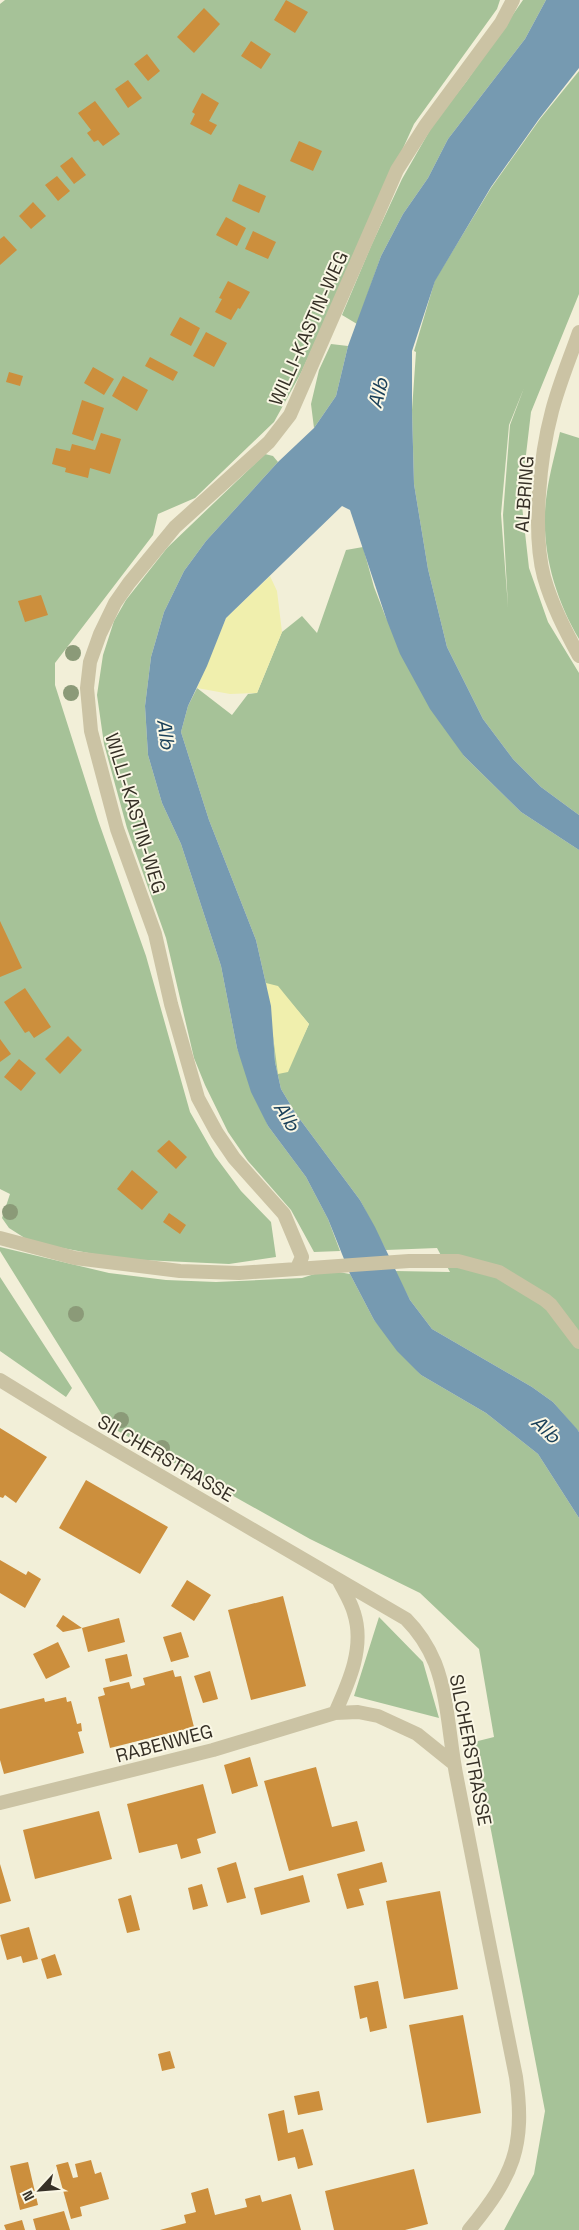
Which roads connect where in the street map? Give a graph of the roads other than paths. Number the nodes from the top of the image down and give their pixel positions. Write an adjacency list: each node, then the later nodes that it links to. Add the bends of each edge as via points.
1 (513, 0): 5 (street, WILLI-KASTIN-WEG, via 501,23 425,126 397,170 290,415 269,442 155,549 115,603 90,662 87,688 91,731 117,829 155,934 198,1098 234,1158 284,1214 302,1258)
2 (579, 332): 3 (street, ALBRING, via 552,411 539,502 538,539 544,576 558,619)
3 (579, 656)
4 (0, 1238): 5 (street, via 76,1258 180,1271 240,1273)
5 (297, 1268): 6 (street, via 409,1261 458,1261 478,1265 499,1272 551,1305)
6 (579, 1342)
7 (0, 1380): 8 (street, SILCHERSTRASSE)
8 (340, 1581): 9 (street, via 354,1612 359,1633 348,1685); 10 (street, SILCHERSTRASSE, via 406,1619 418,1630 436,1664 444,1695)
9 (335, 1713): 10 (street, RABENWEG, via 358,1712 397,1724 417,1734); 11 (street, RABENWEG, via 213,1750)
10 (453, 1763): 12 (street, SILCHERSTRASSE, via 520,2106 519,2138 512,2163 496,2194)
11 (0, 1803)
12 (469, 2230)

